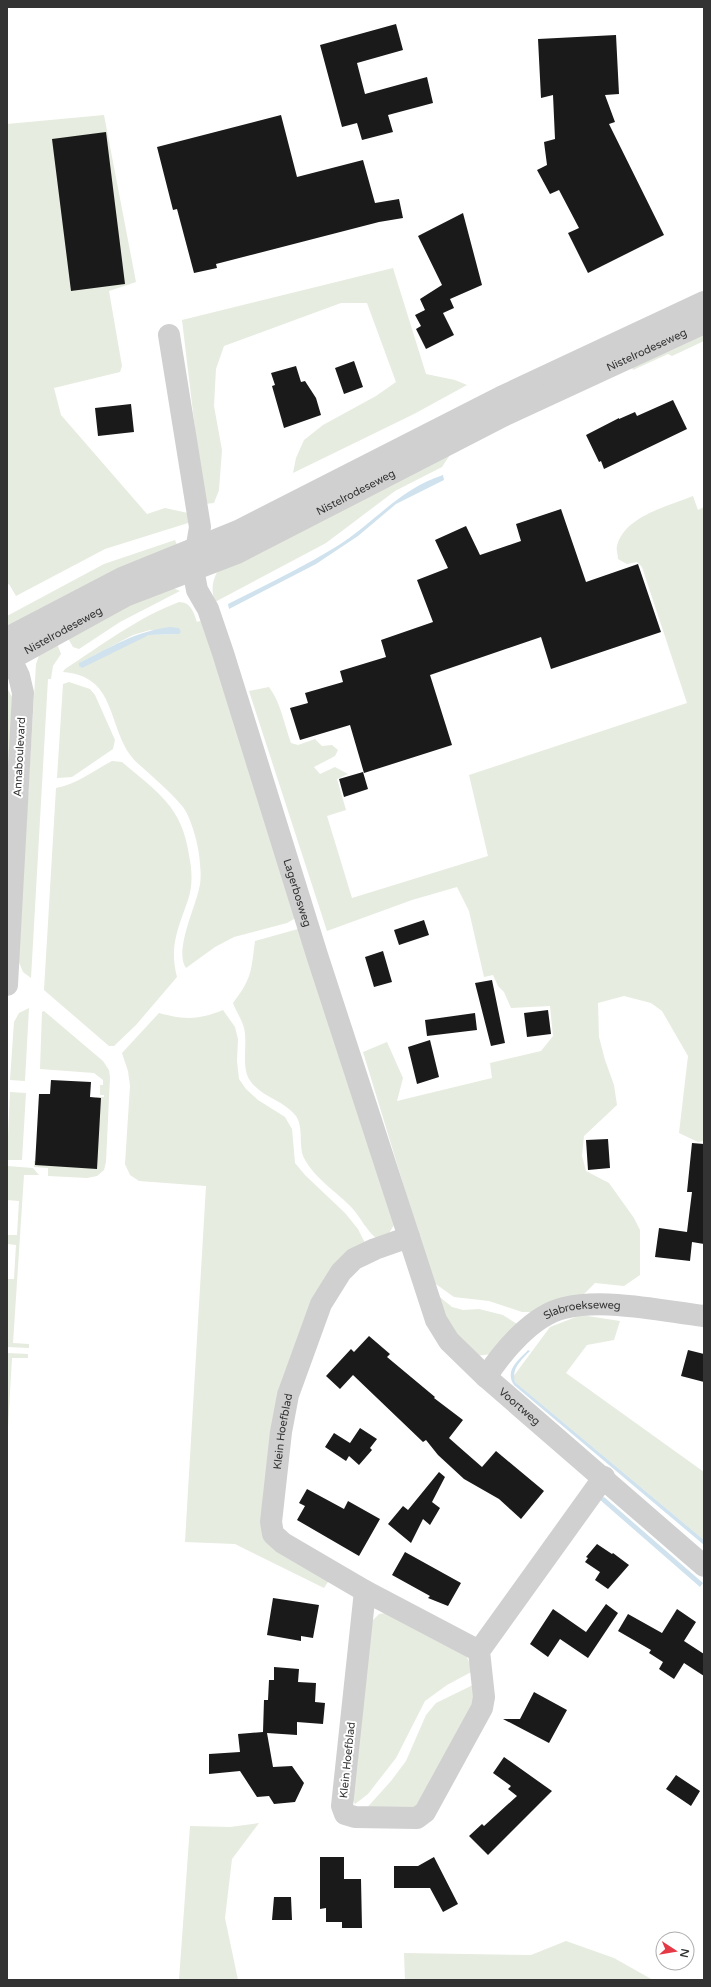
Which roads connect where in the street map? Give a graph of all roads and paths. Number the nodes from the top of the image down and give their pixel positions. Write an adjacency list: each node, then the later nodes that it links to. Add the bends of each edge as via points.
1 (704, 302): 4 (street, Nistelrodeseweg, via 501,397 238,532)
2 (704, 323): 4 (street, Nistelrodeseweg, via 503,416 237,553)
3 (169, 335): 4 (street, via 200,527)
4 (194, 559): 5 (street, Nistelrodeseweg, via 122,578); 6 (street, Nistelrodeseweg); 8 (street, Lagerbosweg, via 197,590 208,609 223,653)
5 (7, 638)
6 (8, 657): 7 (street, Annaboulevard, via 19,676 23,693)
7 (7, 985)
8 (409, 1237): 10 (street, Voortweg, via 436,1320 448,1341); 13 (street, Klein Hoefblad, via 354,1259 341,1272 321,1304 288,1395 274,1480 271,1522 273,1534 283,1543)
9 (704, 1316): 10 (street, Slabroekseweg, via 596,1304 564,1308 534,1322 497,1359)
10 (486, 1376): 11 (street, Voortweg)
11 (604, 1477): 12 (street, Voortweg); 14 (street)
12 (704, 1566)
13 (365, 1591): 14 (street, Klein Hoefblad); 14 (street, Klein Hoefblad, via 342,1806 345,1814 355,1818 417,1818 425,1812 482,1708 484,1697)
14 (479, 1651)

